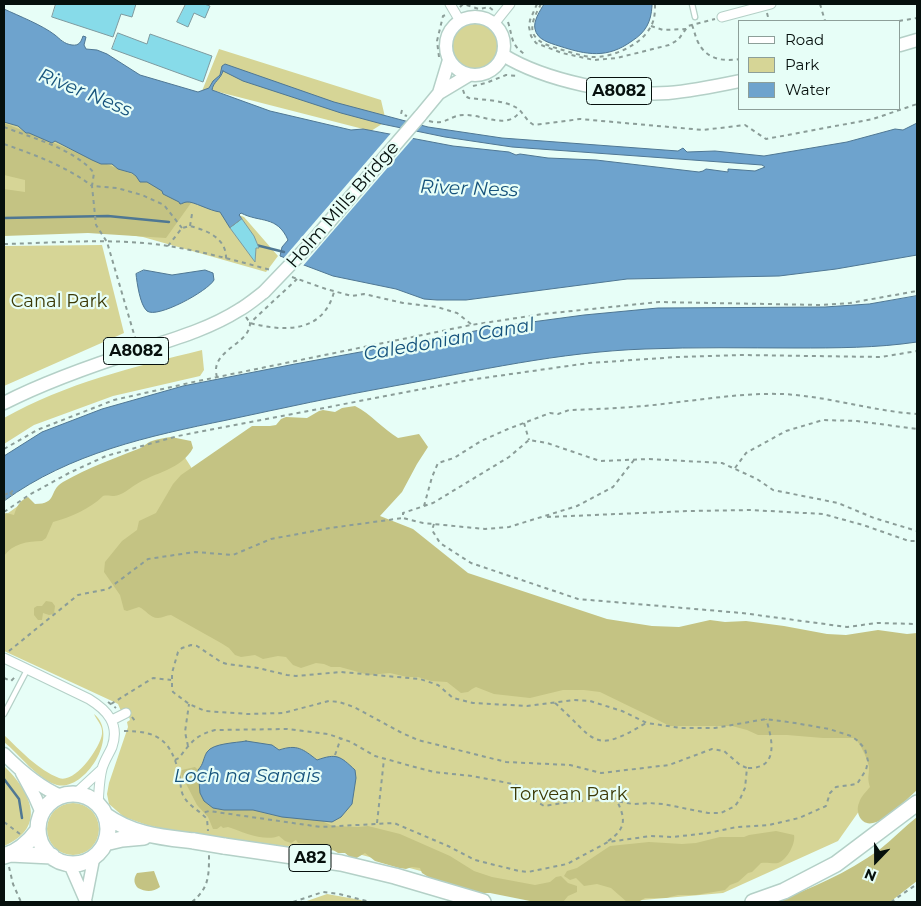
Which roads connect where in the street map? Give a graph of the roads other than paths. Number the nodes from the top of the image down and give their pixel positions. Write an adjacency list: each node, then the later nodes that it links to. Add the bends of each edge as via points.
1 (450, 4): 7 (street)
2 (510, 4): 9 (street)
3 (692, 4): 6 (lane)
4 (771, 4): 5 (street)
5 (748, 7): 8 (street)
6 (695, 16)
7 (458, 17): 9 (main road); 13 (main road, A8082, via 448,34)
8 (722, 17)
9 (497, 20): 12 (main road, via 503,38)
10 (917, 40): 11 (main road)
11 (901, 45)
12 (503, 55): 14 (main road, A8082, via 494,69); 15 (main road, A8082, via 582,85 617,90 668,93)
13 (445, 61): 14 (main road); 16 (main road, A8082)
14 (469, 75): 16 (main road, A8082)
15 (738, 81)
16 (439, 93): 17 (main road, Holm Mills Bridge / A8082, bridge, via 311,243 264,292 239,310 206,327 37,386)
17 (4, 403)
18 (5, 656): 19 (street)
19 (27, 670): 21 (lane); 22 (street, via 89,699)
20 (126, 713): 22 (street)
21 (4, 714)
22 (112, 720): 24 (street, via 113,742)
23 (4, 754): 25 (main road)
24 (102, 769): 26 (street); 28 (street)
25 (21, 771): 26 (main road, via 45,789); 29 (main road)
26 (68, 795): 28 (highway, via 92,799); 29 (highway, via 47,806)
27 (917, 803): 39 (highway, via 836,864 784,891)
28 (102, 810): 31 (highway, A82, via 123,827); 32 (highway, via 108,829)
29 (42, 813): 30 (highway)
30 (38, 830): 33 (highway, via 44,849); 35 (highway)
31 (151, 836): 32 (highway, A82); 38 (highway, A82, bridge, via 349,865)
32 (105, 843): 34 (highway)
33 (52, 856): 35 (highway); 36 (highway)
34 (94, 857): 36 (highway); 37 (street)
35 (7, 858)
36 (69, 863): 37 (street)
37 (86, 900)
38 (483, 902)
39 (753, 902)

